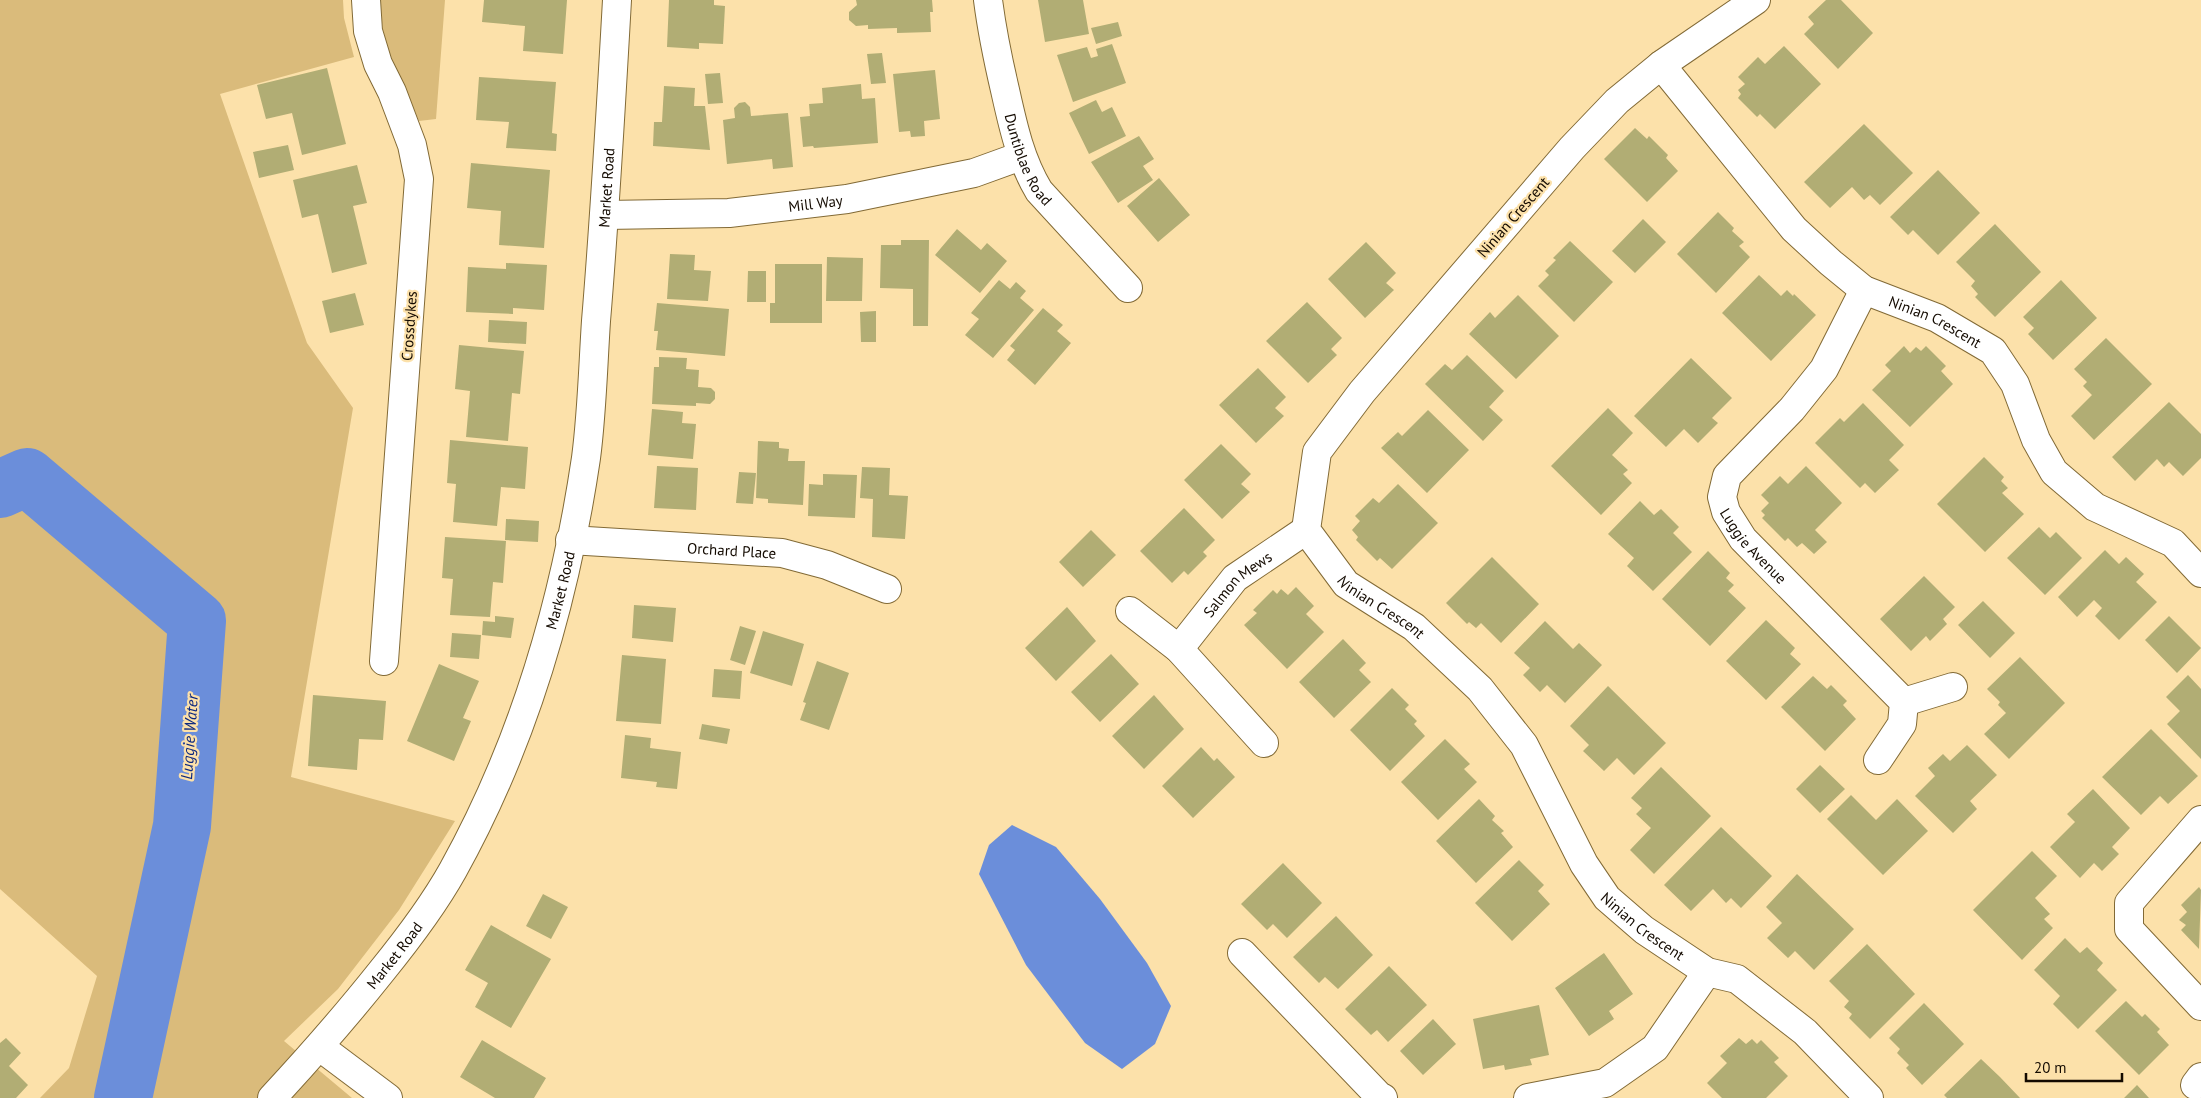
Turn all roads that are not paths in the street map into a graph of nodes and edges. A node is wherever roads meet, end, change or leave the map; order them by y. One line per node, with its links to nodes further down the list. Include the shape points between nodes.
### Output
1 (366, 0): 16 (street, Crossdykes, via 368,31 378,64 412,145 419,179)
2 (617, 0): 7 (street, Market Road)
3 (988, 0): 6 (street, Duntiblae Road, via 992,33)
4 (1756, 0): 5 (street, Ninian Crescent)
5 (1661, 65): 9 (street, Ninian Crescent, via 1794,229); 10 (street, Ninian Crescent, via 1616,101 1572,148 1357,400 1317,452)
6 (1021, 156): 7 (street, Mill Way, via 974,173 847,199 729,213); 8 (street, Duntiblae Road, via 1039,191)
7 (605, 215): 11 (street, Market Road, via 586,456)
8 (1128, 288)
9 (1864, 290): 12 (street, Ninian Crescent, via 1938,318 1993,351 2015,384 2036,440 2054,472 2095,507 2173,543); 18 (street, Luggie Avenue, via 1824,369 1727,476 1722,497 1726,512 1743,539)
10 (1306, 530): 15 (street, Salmon Mews, via 1235,578); 23 (street, Ninian Crescent, via 1346,584 1414,627 1480,689 1524,745 1584,864 1607,898 1644,930)
11 (570, 540): 13 (street, Orchard Place, via 782,553 827,565); 25 (street, Market Road, via 524,716 490,798 452,872 408,939)
12 (2201, 573)
13 (887, 590)
14 (1130, 612): 15 (street)
15 (1180, 649): 19 (street)
16 (384, 661)
17 (1953, 687): 18 (street)
18 (1904, 702): 20 (street, via 1902,724)
19 (1264, 743)
20 (1878, 760)
21 (2201, 820): 24 (street, via 2129,903 2129,929)
22 (1242, 953): 28 (street)
23 (1707, 972): 29 (street, via 1655,1048 1605,1084); 30 (street, Ninian Crescent, via 1745,985 1805,1032)
24 (2201, 1006)
25 (320, 1047): 26 (street, Market Road); 27 (street)
26 (272, 1098)
27 (388, 1098)
28 (1383, 1098)
29 (1528, 1098)
30 (1869, 1098)

